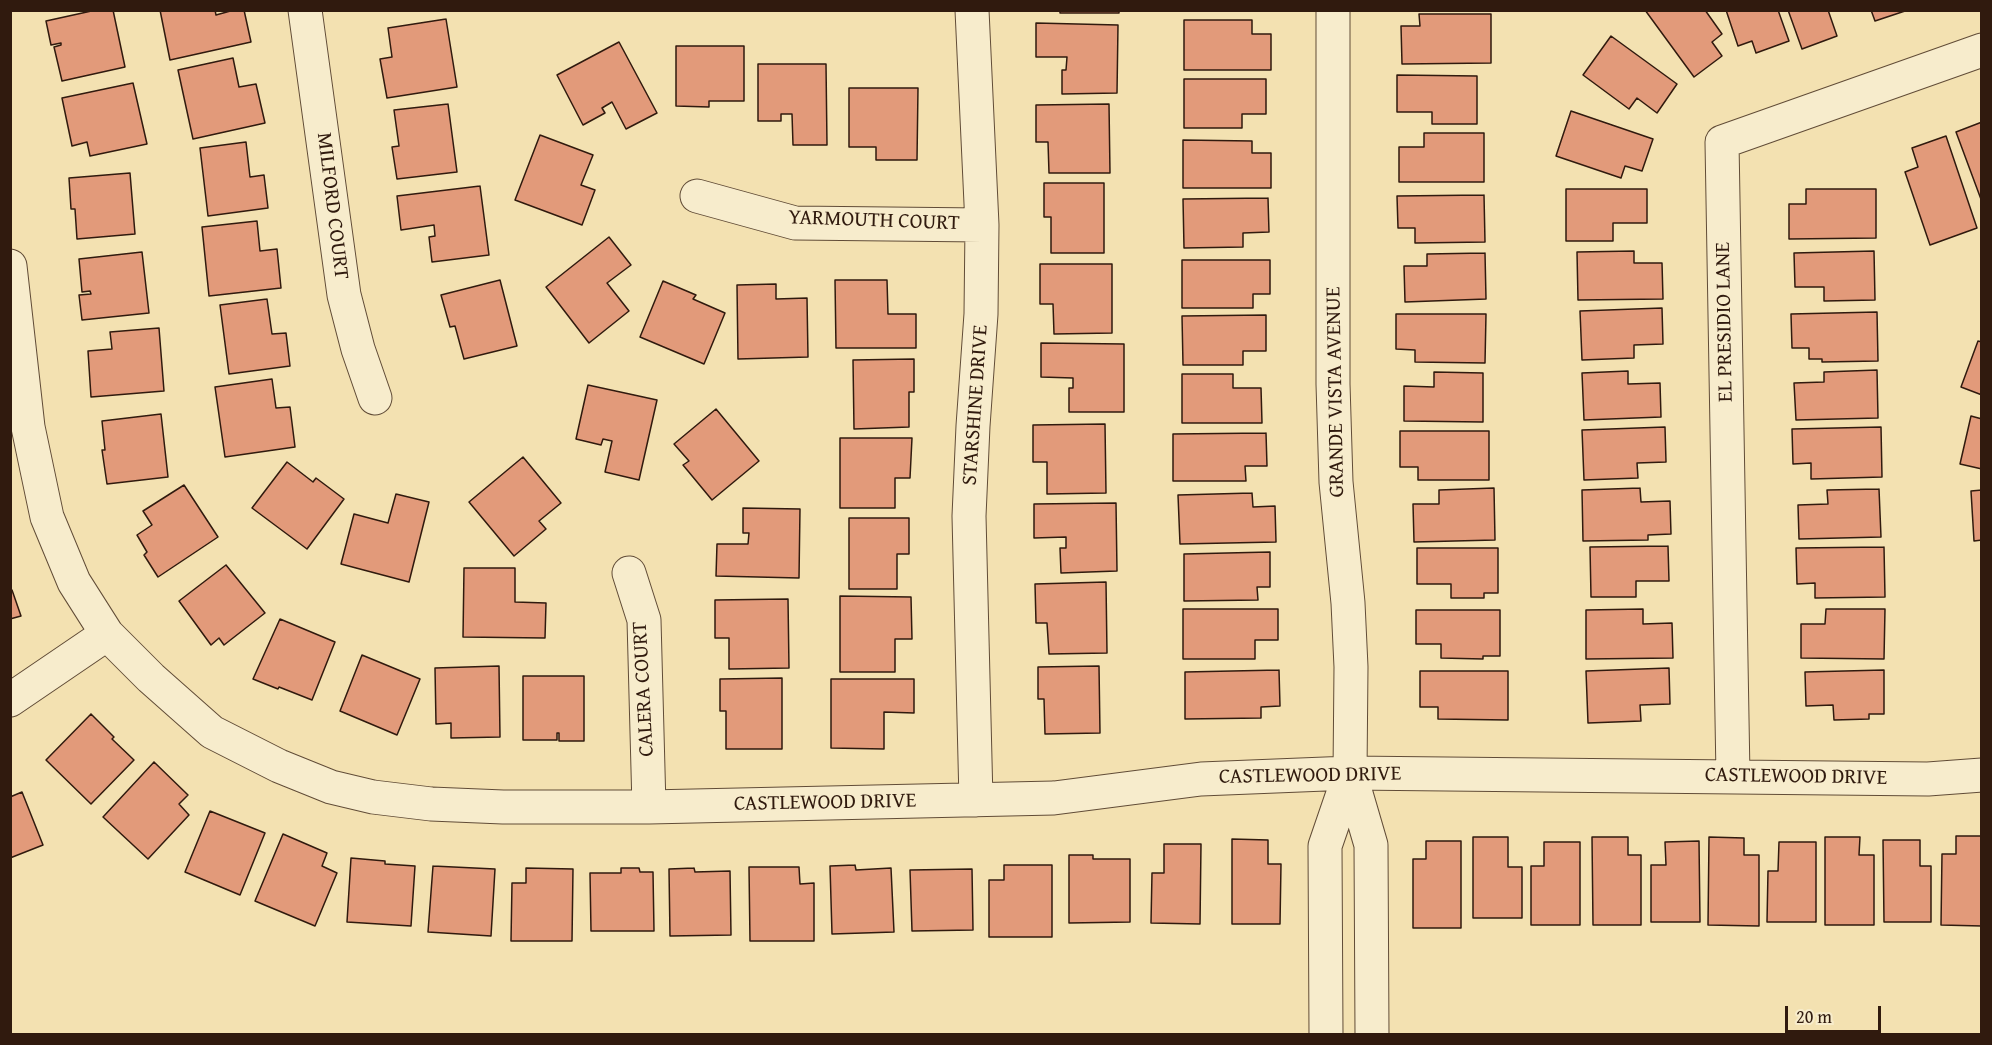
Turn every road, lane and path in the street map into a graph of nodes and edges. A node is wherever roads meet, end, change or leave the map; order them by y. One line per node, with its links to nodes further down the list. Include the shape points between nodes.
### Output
1 (305, 10): 8 (street, MILFORD COURT, via 344,295)
2 (972, 10): 6 (street, STARSHINE DRIVE)
3 (1333, 10): 12 (street, GRANDE VISTA AVENUE, via 1333,384 1336,482 1351,667)
4 (1982, 50): 14 (street, EL PRESIDIO LANE, via 1722,142)
5 (697, 196): 6 (street, YARMOUTH COURT, via 795,223)
6 (982, 225): 15 (street, STARSHINE DRIVE, via 969,516)
7 (10, 266): 10 (street, CASTLEWOOD DRIVE, via 28,427 47,517 74,582)
8 (375, 398)
9 (629, 573): 16 (street, CALERA COURT, via 644,620)
10 (106, 634): 11 (street); 16 (street, CASTLEWOOD DRIVE, via 212,732 331,787 431,804)
11 (10, 700)
12 (1350, 773): 14 (street, CASTLEWOOD DRIVE); 15 (street, CASTLEWOOD DRIVE, via 1201,779 1054,798); 17 (street, GRANDE VISTA AVENUE, via 1325,846); 18 (street, GRANDE VISTA AVENUE, via 1371,845)
13 (1982, 775): 14 (street, CASTLEWOOD DRIVE)
14 (1733, 776)
15 (976, 800): 16 (street, CASTLEWOOD DRIVE)
16 (649, 807)
17 (1326, 1035)
18 (1372, 1035)

